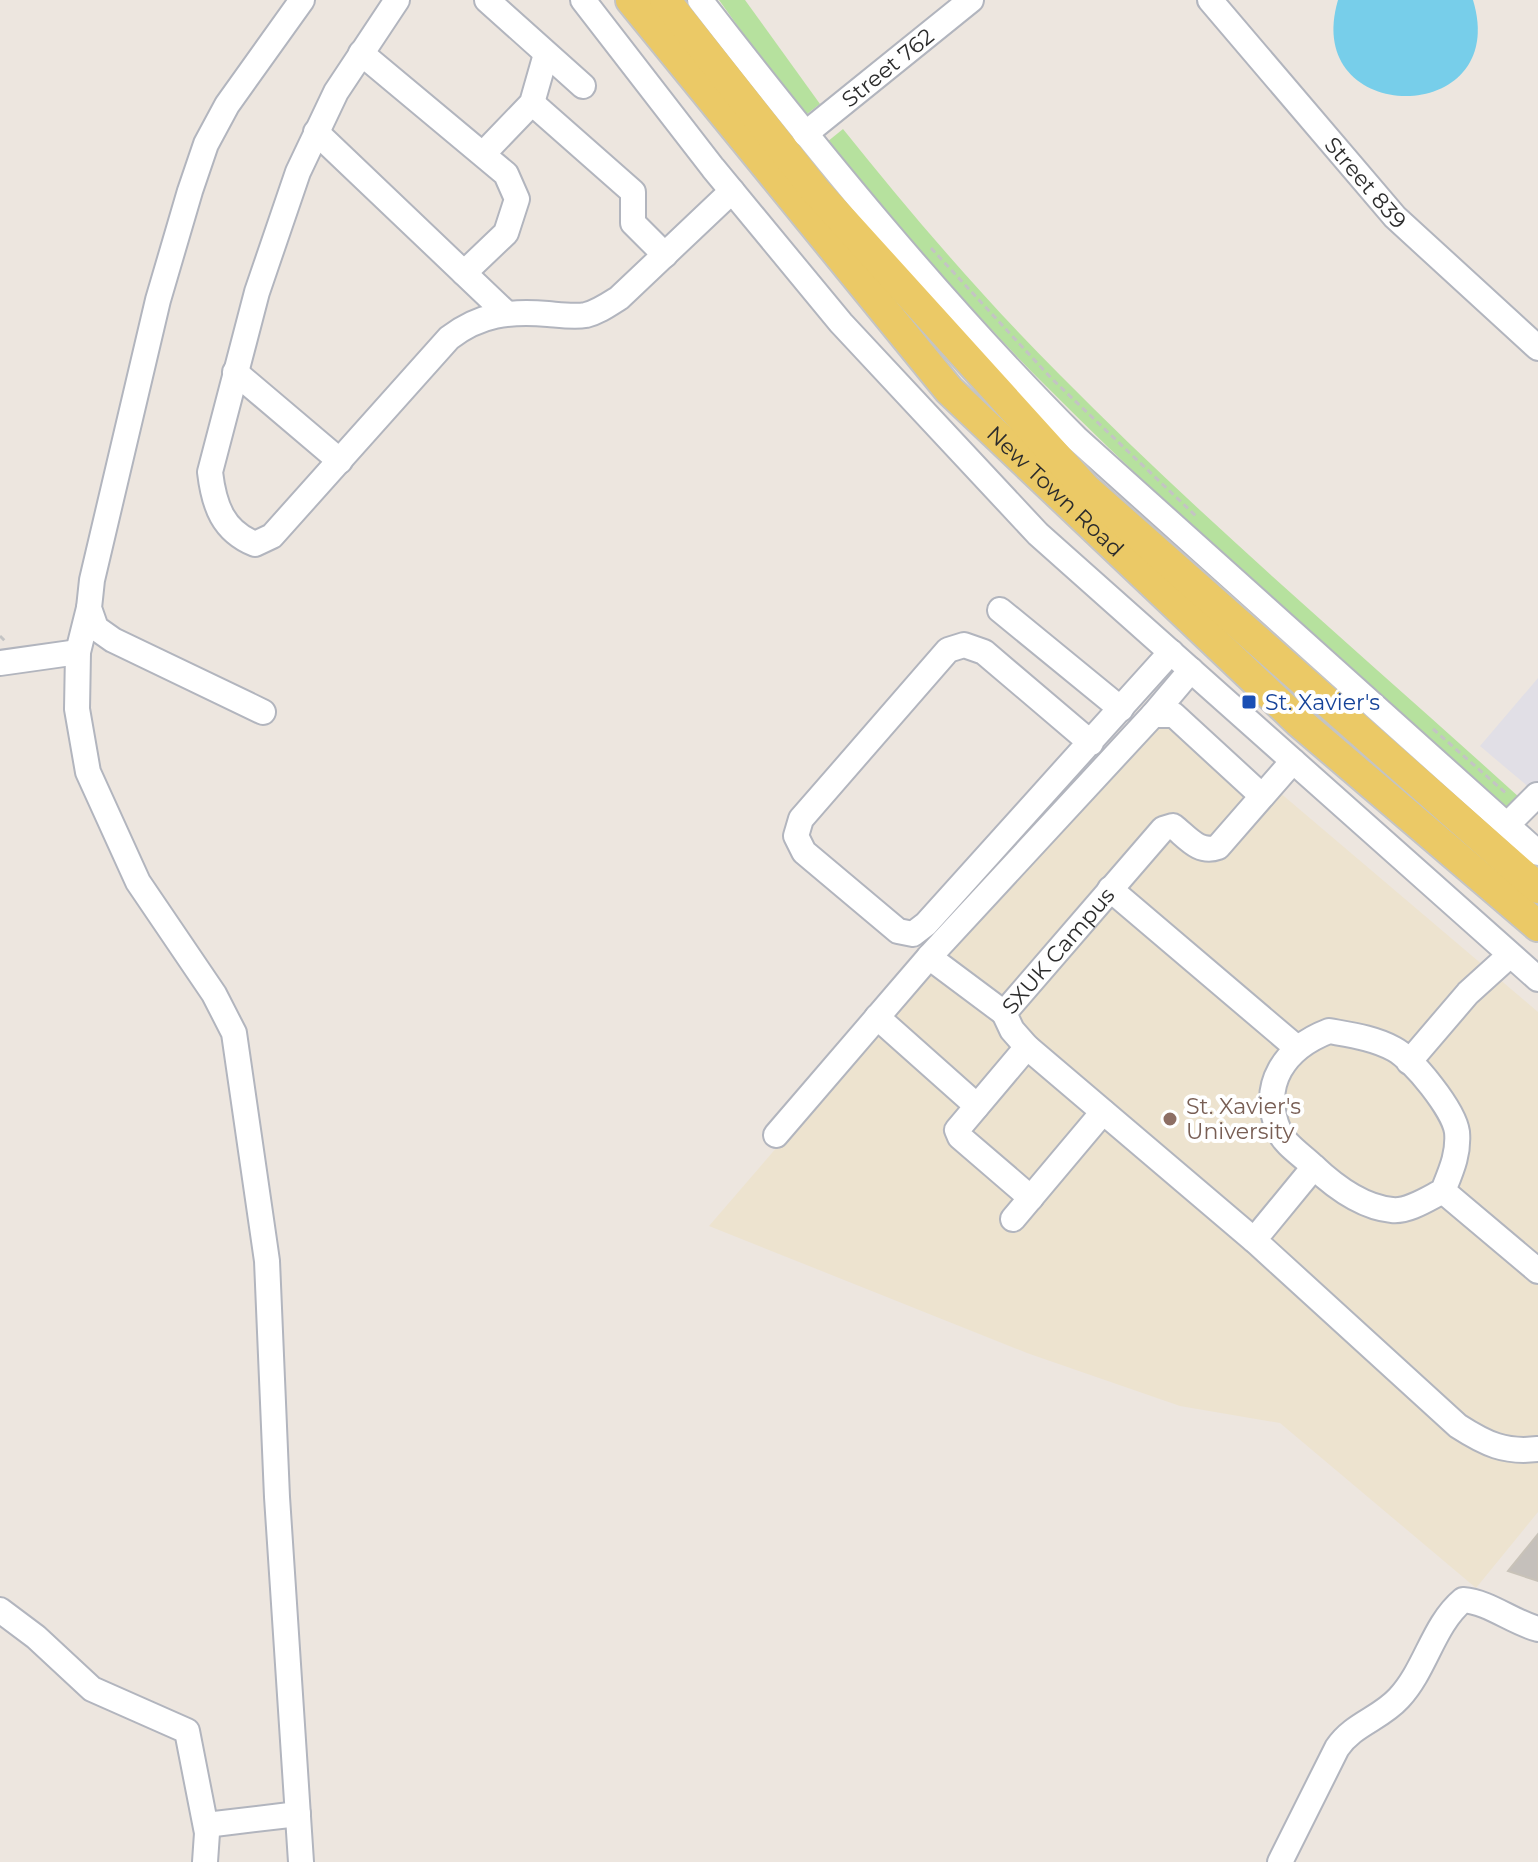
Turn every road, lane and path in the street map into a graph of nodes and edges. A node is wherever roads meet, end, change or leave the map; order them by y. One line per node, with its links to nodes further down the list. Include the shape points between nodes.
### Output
1 (302, 0): 26 (street, via 227,105 206,144 158,300 99,545)
2 (397, 0): 10 (street)
3 (487, 0): 11 (street)
4 (583, 0): 17 (street)
5 (631, 0): 43 (main road, New Town Road, via 949,390 1298,721)
6 (665, 0): 41 (main road, New Town Road, via 816,191 1086,489)
7 (700, 0): 15 (street)
8 (971, 0): 15 (street, Street 762)
9 (1210, 0): 22 (street, Street 839, via 1395,217)
10 (361, 53): 14 (street); 16 (street)
11 (546, 54): 12 (street); 13 (street)
12 (583, 86)
13 (532, 103): 16 (street); 19 (street, via 633,192 633,223)
14 (316, 132): 20 (street); 23 (street, via 262,277)
15 (805, 134): 39 (street, via 1077,439)
16 (483, 154): 20 (street, via 506,174 517,199 506,233)
17 (732, 191): 19 (street); 29 (street, via 935,427 1038,534)
18 (922, 239): 25 (path, via 1051,378)
19 (665, 255): 21 (street, via 600,310 582,316)
20 (464, 273): 21 (street)
21 (506, 313): 24 (street, via 484,316 449,338)
22 (1538, 348)
23 (235, 372): 24 (street); 24 (street, via 210,472 213,498 237,537 255,544 272,536)
24 (340, 461)
25 (1201, 521)
26 (89, 608): 28 (street); 33 (street, via 96,628 113,640)
27 (1000, 610): 32 (street)
28 (78, 652): 30 (street); 64 (street, via 77,709 88,772 138,882 214,994 234,1033 267,1261)
29 (1171, 652): 31 (street); 32 (street)
30 (0, 663)
31 (1191, 670): 34 (street); 37 (street)
32 (1121, 709): 36 (street)
33 (263, 712)
34 (1153, 715): 38 (street, via 1174,715); 45 (street)
35 (1431, 727): 39 (path)
36 (1091, 743): 36 (street, via 913,934 886,921 804,852 796,836 801,819 948,650 964,645 984,652)
37 (1293, 761): 38 (street); 44 (street)
38 (1262, 796): 42 (street, via 1218,847 1208,850 1167,825)
39 (1522, 810): 40 (street)
40 (1538, 853)
41 (1538, 888)
42 (1110, 889): 47 (street, SXUK Campus); 50 (street, SXUK Campus)
43 (1538, 926)
44 (1510, 955): 46 (street); 51 (street, via 1468,993)
45 (929, 957): 47 (street); 48 (street)
46 (1538, 979)
47 (1004, 1013): 49 (street, SXUK Campus)
48 (877, 1017): 52 (street); 54 (street)
49 (1027, 1047): 52 (street); 53 (street, SXUK Campus)
50 (1297, 1048): 51 (street, via 1329,1031 1360,1036 1396,1050); 55 (street, via 1279,1071 1270,1098 1280,1134)
51 (1409, 1062): 56 (street, via 1443,1101 1457,1129 1456,1161)
52 (977, 1106): 57 (street, via 957,1133)
53 (1103, 1112): 57 (street); 59 (street, SXUK Campus)
54 (776, 1135)
55 (1314, 1167): 56 (street, via 1339,1191 1393,1210); 59 (street)
56 (1443, 1191): 60 (street)
57 (1031, 1198): 58 (street)
58 (1013, 1219)
59 (1254, 1240): 61 (street, SXUK Campus, via 1458,1426 1487,1445 1513,1452)
60 (1538, 1271)
61 (1538, 1449)
62 (0, 1610): 65 (street, via 92,1689 187,1731)
63 (1538, 1629): 68 (street, via 1479,1602 1463,1600 1449,1612 1403,1694 1349,1730)
64 (298, 1814): 65 (street); 67 (street)
65 (206, 1825): 66 (street)
66 (205, 1862)
67 (301, 1862)
68 (1280, 1862)

